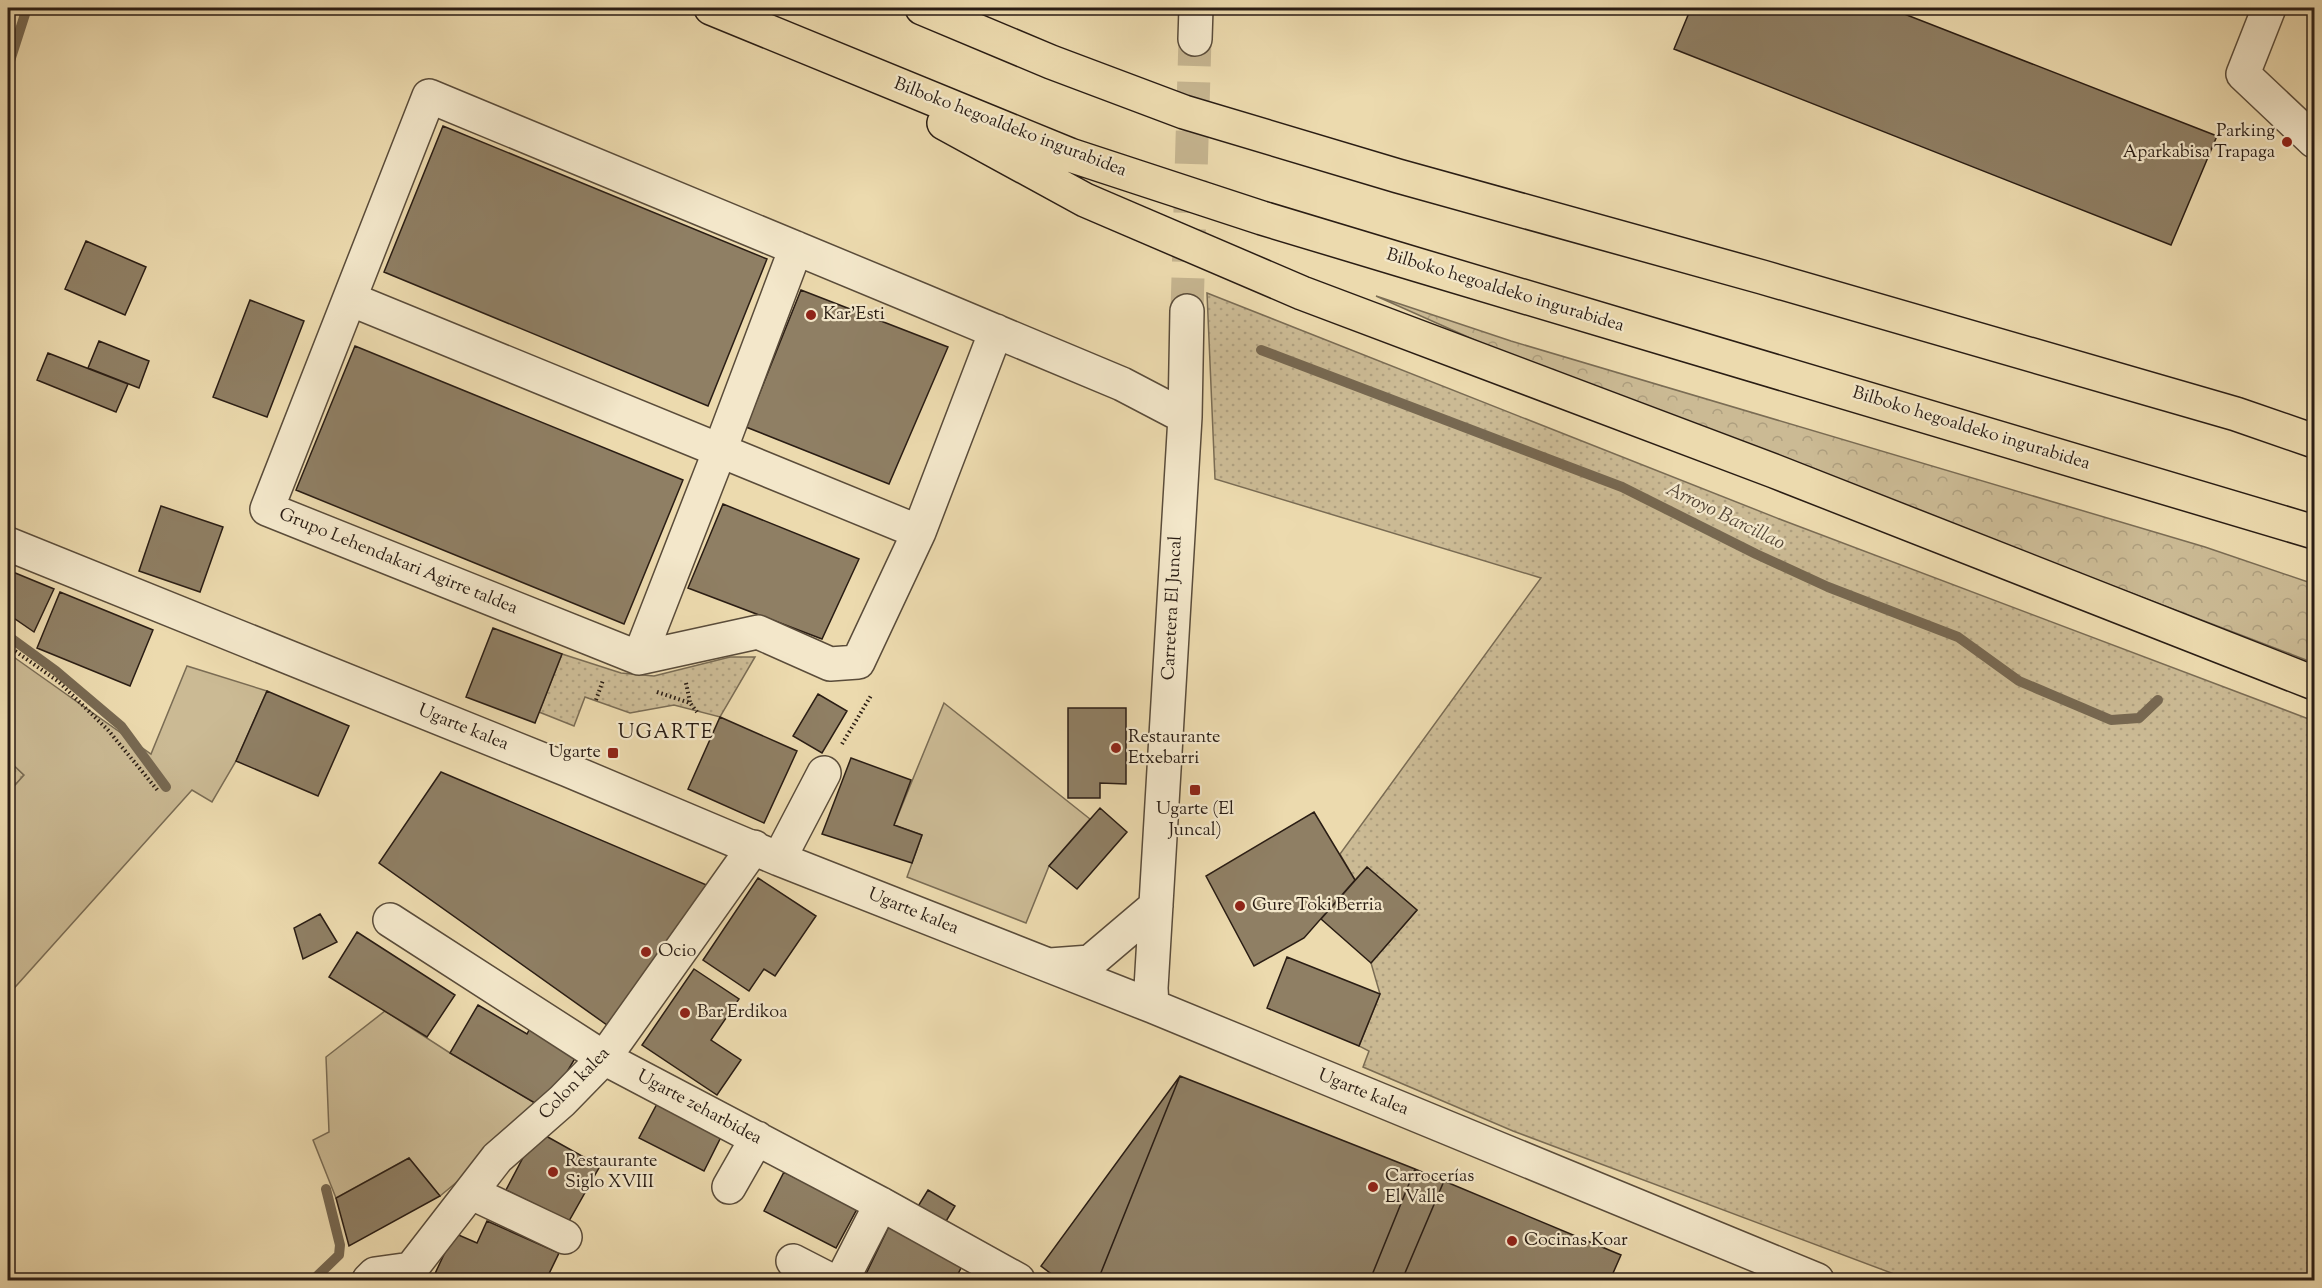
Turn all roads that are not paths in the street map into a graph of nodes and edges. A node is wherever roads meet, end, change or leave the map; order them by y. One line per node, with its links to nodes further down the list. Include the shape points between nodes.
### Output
1 (711, 8): 4 (highway, Bilboko hegoaldeko ingurabidea)
2 (922, 8): 10 (highway, via 1184,112)
3 (2269, 8): 5 (street, via 2243,74)
4 (803, 46): 16 (highway, Bilboko hegoaldeko ingurabidea, via 1070,155 1250,214); 19 (highway, via 1085,200 1302,293 1763,466)
5 (2314, 141)
6 (796, 248): 7 (street, Grupo Lehendakari Agirre taldea, via 429,96); 9 (street, Grupo Lehendakari Agirre taldea); 14 (street)
7 (350, 299): 14 (street); 18 (street, Grupo Lehendakari Agirre taldea, via 267,509)
8 (1187, 311): 11 (street, Carretera El Juncal)
9 (996, 331): 11 (street, Grupo Lehendakari Agirre taldea, via 1122,384); 15 (street)
10 (2236, 414): 12 (highway); 13 (highway)
11 (1185, 417): 22 (street, Carretera El Juncal)
12 (2314, 427)
13 (2314, 441)
14 (720, 450): 15 (street); 18 (street)
15 (919, 532): 18 (street, via 858,662 830,664 758,632)
16 (2314, 532)
17 (8, 544): 21 (street, Ugarte kalea)
18 (639, 658)
19 (2314, 683)
20 (824, 773): 21 (street, Colon kalea)
21 (766, 853): 24 (street, Ugarte kalea); 26 (street, Colon kalea)
22 (1156, 906): 24 (street, via 1090,962); 25 (street, Carretera El Juncal)
23 (390, 920): 26 (street, Ugarte zeharbidea)
24 (1047, 965): 25 (street, Ugarte kalea)
25 (1152, 1006): 38 (street, Ugarte kalea)
26 (604, 1058): 27 (street, Ugarte zeharbidea); 29 (street, Colon kalea, via 497,1158)
27 (757, 1138): 28 (street); 30 (street, Ugarte zeharbidea)
28 (729, 1188)
29 (472, 1193): 31 (street); 33 (street, Colon kalea)
30 (881, 1204): 36 (street); 37 (street, Ugarte zeharbidea)
31 (565, 1237)
32 (793, 1261): 35 (street)
33 (410, 1275): 34 (street, via 375,1274)
34 (369, 1281)
35 (830, 1281)
36 (842, 1281)
37 (1018, 1281)
38 (1817, 1281)

